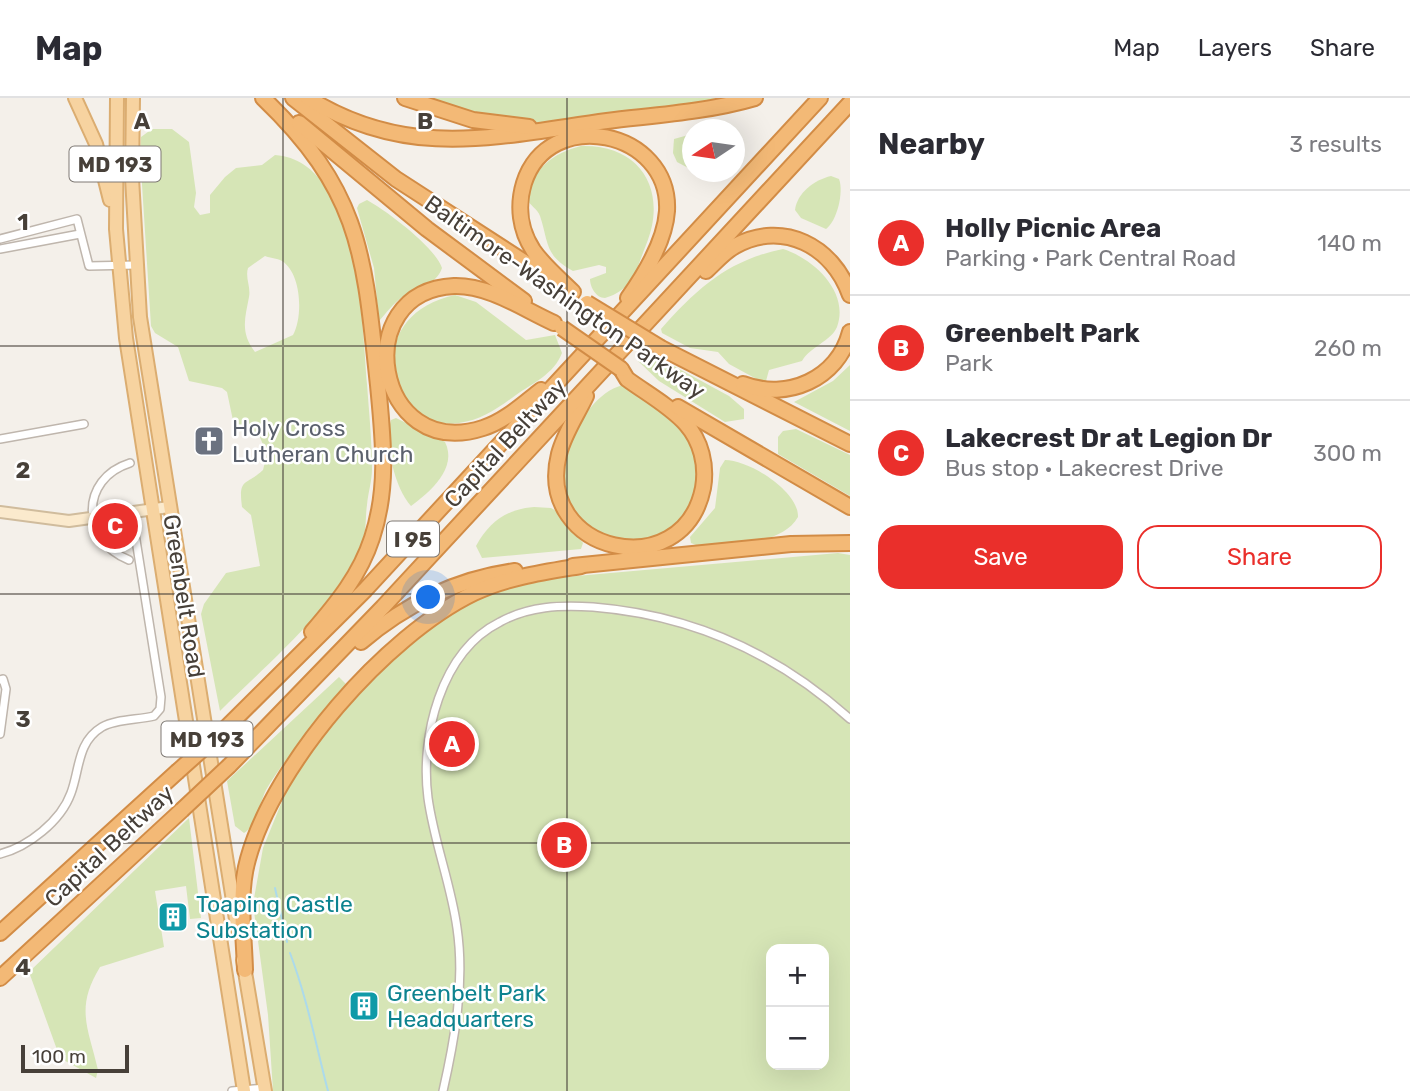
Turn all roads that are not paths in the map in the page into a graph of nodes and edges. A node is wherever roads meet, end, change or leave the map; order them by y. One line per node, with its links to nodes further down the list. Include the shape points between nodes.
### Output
1 (75, 98): 13 (main road, via 96,144)
2 (117, 98): 13 (main road, Greenbelt Road / MD 193)
3 (133, 98): 18 (main road, Greenbelt Road / MD 193)
4 (263, 98): 44 (highway, via 310,147 338,192 355,232 366,271 384,466 378,518 355,577)
5 (272, 98): 22 (highway, Baltimore-Washington Parkway, via 416,221)
6 (293, 98): 19 (highway, Baltimore-Washington Parkway, via 396,179)
7 (308, 98): 12 (highway, via 370,128 414,139 464,141)
8 (405, 98): 12 (highway, via 451,115 496,124)
9 (755, 98): 12 (highway)
10 (820, 98): 24 (highway, Capital Beltway / I 95)
11 (850, 103): 21 (highway, Capital Beltway / I 95)
12 (569, 127)
13 (116, 229): 17 (main road, Greenbelt Road / MD 193)
14 (80, 234): 15 (street, via 76,219); 16 (street); 17 (street, via 89,266)
15 (0, 239)
16 (0, 249)
17 (118, 265): 18 (street); 35 (main road, Greenbelt Road / MD 193)
18 (136, 265): 33 (main road, Greenbelt Road / MD 193)
19 (573, 292): 24 (highway, via 533,249 522,224 521,193 531,169 558,143 580,136 611,136 635,148 653,166 663,186 667,212 662,234 634,289); 27 (highway, Baltimore-Washington Parkway, bridge, via 662,348)
20 (850, 295): 21 (highway, via 840,271 821,251 789,236 769,235 732,248)
21 (652, 318): 28 (highway, Capital Beltway / I 95)
22 (558, 325): 25 (highway, via 478,289 454,286 433,291 407,307 392,329 385,359 390,385 405,410 422,424 464,432 505,418); 26 (highway, Baltimore-Washington Parkway, bridge)
23 (850, 332): 27 (highway, via 830,367 791,389 764,390)
24 (599, 338): 25 (highway, Capital Beltway / I 95)
25 (570, 368): 44 (highway, Capital Beltway / I 95, via 365,590)
26 (621, 369): 28 (highway, via 627,379 685,422 703,460 704,484 696,508 677,531 656,543 632,549 593,539 570,518 558,493 556,468 562,443); 34 (highway, Baltimore-Washington Parkway, via 732,440)
27 (716, 375): 31 (highway, Baltimore-Washington Parkway)
28 (595, 380): 43 (highway, Capital Beltway / I 95)
29 (84, 424): 30 (street)
30 (0, 439)
31 (850, 444)
32 (130, 463): 38 (street, via 111,472 97,488)
33 (169, 507): 35 (street); 51 (main road, Greenbelt Road / MD 193)
34 (850, 507)
35 (152, 511): 37 (street); 54 (main road, Greenbelt Road / MD 193)
36 (0, 512): 38 (street, via 69,521)
37 (132, 515): 38 (street); 47 (street, via 160,709 154,716 111,724 95,733 82,750 72,791 57,815 22,847)
38 (94, 519): 40 (street, via 103,542)
39 (850, 543): 41 (highway, via 791,544)
40 (129, 559)
41 (581, 566): 43 (highway, via 489,575 430,595 378,628); 51 (highway, via 511,579 455,603 395,650 332,714 279,787 254,839 244,881)
42 (0, 680): 46 (street, via 6,689)
43 (309, 685): 52 (highway, Capital Beltway / I 95, bridge, via 229,766)
44 (251, 705): 48 (highway, Capital Beltway / I 95, bridge)
45 (850, 719): 55 (street, via 788,670 735,641 679,621 569,605 522,612 479,636 445,684 427,754 428,797 460,958 457,1019)
46 (0, 734)
47 (0, 854)
48 (32, 902): 49 (highway); 50 (highway, Capital Beltway / I 95)
49 (0, 926)
50 (0, 933)
51 (245, 970): 53 (main road, Greenbelt Road / MD 193)
52 (0, 978)
53 (265, 1089): 54 (street)
54 (240, 1091)
55 (443, 1091)

